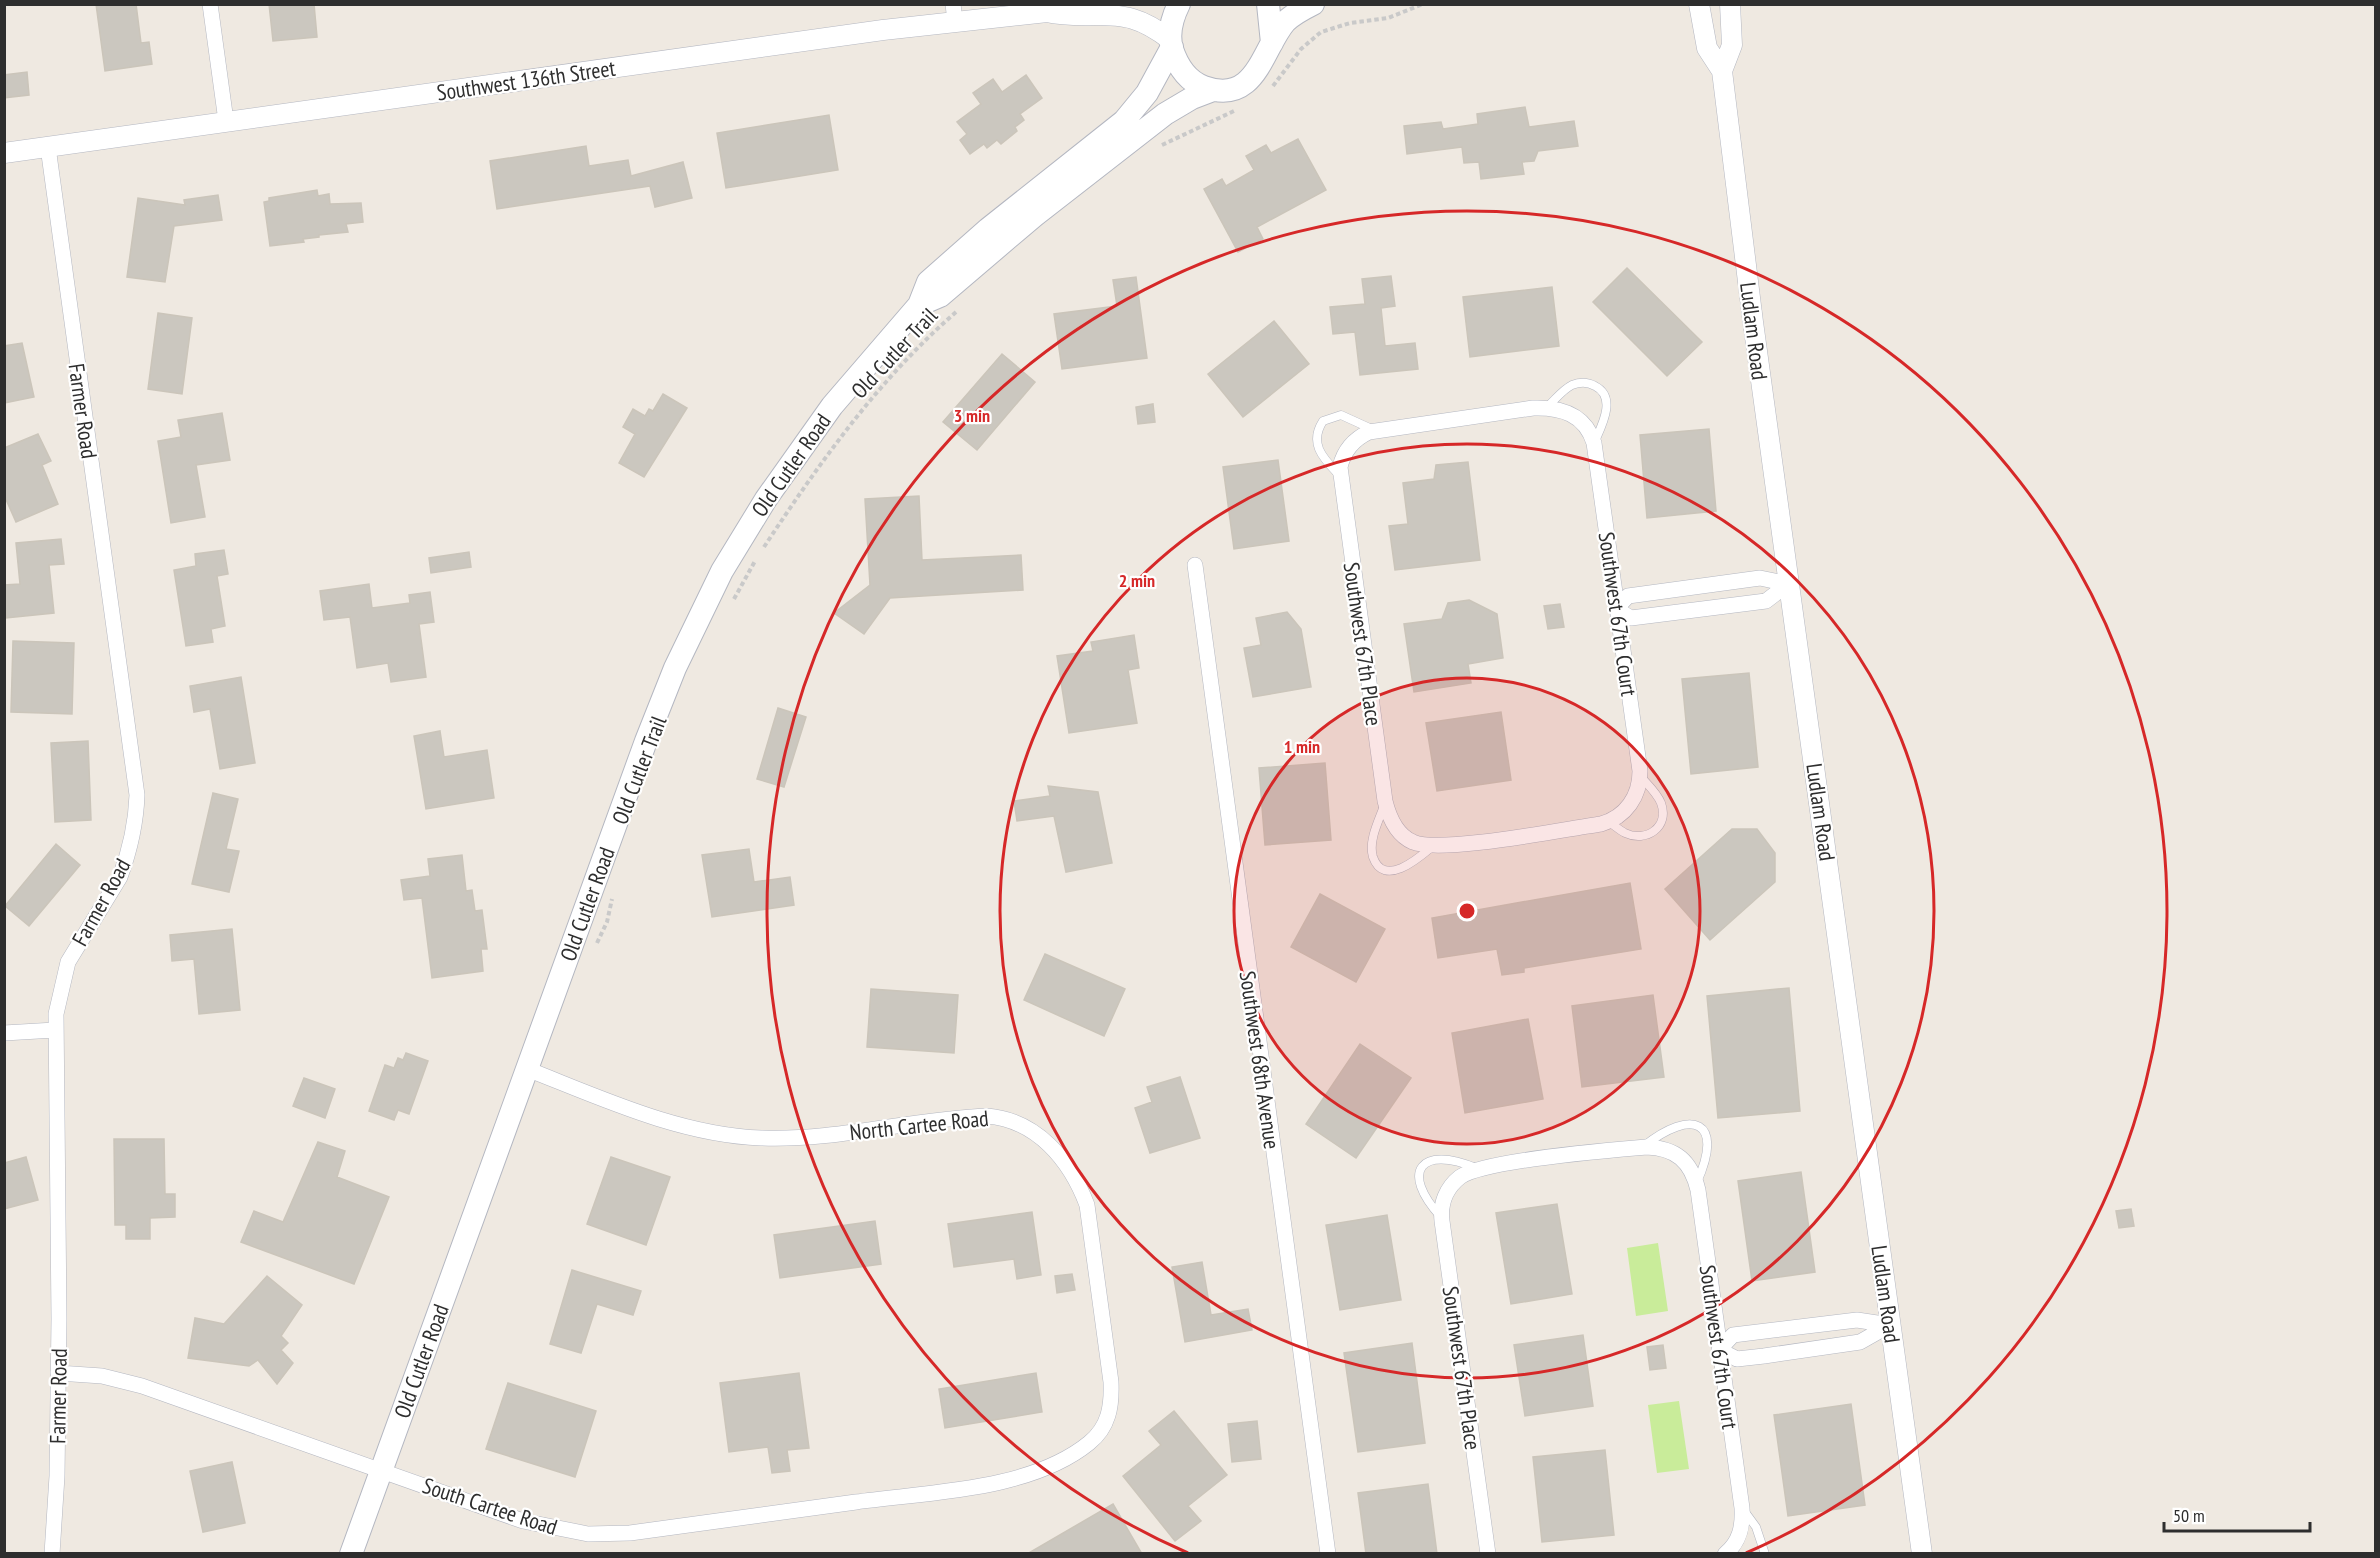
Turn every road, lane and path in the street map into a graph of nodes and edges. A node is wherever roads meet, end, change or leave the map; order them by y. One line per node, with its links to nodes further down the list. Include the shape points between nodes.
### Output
1 (210, 4): 17 (street)
2 (1068, 4): 9 (street, Southwest 136th Street)
3 (1179, 4): 12 (main road, via 1172,23)
4 (1268, 4): 11 (main road)
5 (1313, 4): 11 (main road, via 1289,19)
6 (1423, 4): 15 (path, via 1388,18 1321,32)
7 (1699, 4): 13 (street, Ludlam Road, via 1707,48)
8 (1730, 4): 13 (street, Ludlam Road, via 1732,45)
9 (1047, 12): 10 (street, Southwest 136th Street); 12 (street, Southwest 136th Street, via 1069,17 1134,19 1150,25)
10 (954, 13): 17 (street, Southwest 136th Street)
11 (1272, 43): 14 (main road, via 1253,77 1240,85)
12 (1171, 44): 14 (main road, via 1178,64 1190,80); 21 (main road, via 1147,93 1124,121 928,282)
13 (1722, 70): 28 (street, Ludlam Road)
14 (1213, 90): 21 (main road, via 1165,114 1034,216 940,296)
15 (1267, 92)
16 (1237, 109): 19 (path)
17 (226, 121): 18 (street, Southwest 136th Street)
18 (48, 147): 20 (street, Southwest 136th Street); 37 (street, Farmer Road, via 137,795 135,825 125,865 68,962 58,995)
19 (1155, 150)
20 (4, 153)
21 (919, 305): 39 (main road, Old Cutler Road, via 855,376 807,439 722,571 660,705)
22 (961, 308): 29 (path, Old Cutler Trail, via 921,345 853,420 759,554)
23 (1547, 408): 24 (street); 25 (street, Southwest 67th Court, via 1563,410 1581,419); 25 (lane, via 1573,385 1598,387 1607,404)
24 (1375, 431): 26 (street, Southwest 67th Place, via 1360,436 1348,448); 26 (lane, via 1341,415 1323,421 1316,435 1317,448)
25 (1594, 443): 30 (street, Southwest 67th Court)
26 (1339, 475): 32 (street, Southwest 67th Place)
27 (1195, 566): 54 (street, Southwest 68th Avenue)
28 (1788, 584): 30 (street, via 1760,578 1628,596); 30 (street, via 1766,601 1631,618); 44 (street, Ludlam Road)
29 (732, 603)
30 (1616, 609): 31 (street, Southwest 67th Court)
31 (1640, 776): 33 (street, Southwest 67th Court, via 1638,789 1626,810); 33 (lane, via 1661,802 1660,826 1638,836 1626,834)
32 (1385, 801): 34 (street, Southwest 67th Place, via 1392,823 1404,837); 34 (lane, via 1373,850 1379,866 1404,869)
33 (1609, 822): 34 (street)
34 (1433, 846)
35 (614, 891): 36 (path, via 607,922)
36 (591, 952)
37 (55, 1030): 38 (street); 46 (street, Farmer Road)
38 (4, 1033)
39 (526, 1069): 47 (street, North Cartee Road, via 660,1118 729,1135 826,1135 987,1116 1003,1117 1035,1133 1059,1154 1087,1205 1111,1382 1108,1419 1089,1443); 48 (main road, Old Cutler Road)
40 (1644, 1147): 41 (street); 42 (street, Southwest 67th Court, via 1679,1154 1692,1170); 42 (lane, via 1674,1126 1699,1126 1706,1135 1708,1151)
41 (1478, 1169): 43 (street, Southwest 67th Place, via 1452,1185 1442,1202); 43 (lane, via 1458,1160 1440,1158 1421,1168 1420,1187)
42 (1696, 1183): 45 (street, Southwest 67th Court)
43 (1441, 1217): 51 (street, Southwest 67th Place)
44 (1890, 1325): 45 (street, via 1860,1342 1786,1353 1737,1359); 45 (street, via 1857,1320 1733,1335); 56 (street, Ludlam Road)
45 (1719, 1350): 49 (street, Southwest 67th Court)
46 (58, 1373): 48 (street, South Cartee Road, via 102,1376 142,1386); 52 (street, Farmer Road)
47 (1073, 1453): 48 (street, South Cartee Road, via 1031,1473 994,1483 608,1535 568,1532 523,1521)
48 (382, 1469): 53 (main road, Old Cutler Road)
49 (1742, 1508): 50 (street, Southwest 67th Court, via 1741,1531); 55 (lane, via 1756,1527)
50 (1730, 1549)
51 (1486, 1551)
52 (52, 1554)
53 (351, 1554)
54 (1328, 1554)
55 (1765, 1554)
56 (1922, 1554)

